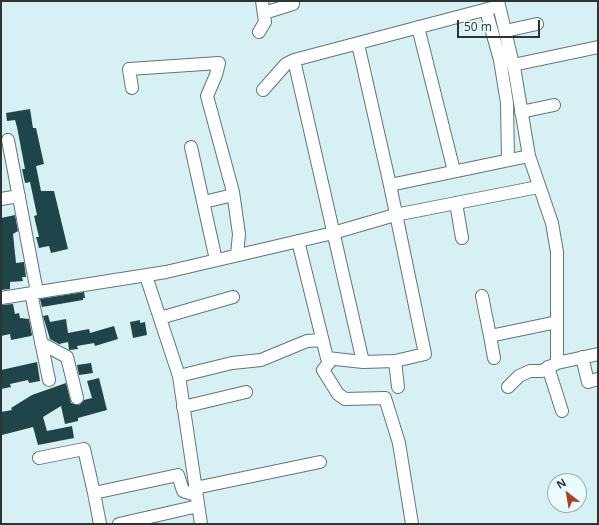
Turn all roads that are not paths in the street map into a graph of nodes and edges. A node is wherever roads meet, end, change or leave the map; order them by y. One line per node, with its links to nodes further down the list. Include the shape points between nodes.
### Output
1 (293, 4): 3 (street)
2 (499, 4): 4 (street); 7 (street)
3 (263, 7): 8 (street, via 265,22)
4 (486, 10): 6 (street); 20 (street, via 500,60 507,103)
5 (537, 24): 7 (street)
6 (418, 28): 9 (street); 21 (street)
7 (505, 31): 12 (street)
8 (259, 32)
9 (358, 44): 11 (street); 22 (street)
10 (598, 47): 12 (street)
11 (294, 60): 14 (street, via 286,64); 30 (street)
12 (513, 65): 16 (street)
13 (132, 88): 24 (street, via 129,69 219,63 207,96)
14 (263, 90)
15 (554, 105): 16 (street)
16 (521, 112): 19 (street)
17 (8, 140): 25 (street)
18 (191, 147): 27 (street)
19 (529, 156): 20 (street); 23 (street)
20 (508, 160): 21 (street)
21 (454, 171): 22 (street)
22 (390, 185): 29 (street)
23 (538, 187): 28 (street); 41 (street, via 552,223 557,252)
24 (233, 195): 27 (street); 33 (street, via 239,234)
25 (19, 196): 26 (street); 36 (street)
26 (1, 199)
27 (204, 202): 34 (street)
28 (456, 203): 29 (street); 31 (street)
29 (395, 215): 30 (street); 49 (street, via 425,354)
30 (333, 233): 32 (street); 50 (street)
31 (462, 238)
32 (298, 241): 33 (street); 43 (street)
33 (238, 255): 34 (street)
34 (216, 260): 35 (street)
35 (146, 276): 36 (street); 40 (street)
36 (34, 293): 39 (street); 44 (street)
37 (482, 296): 42 (street)
38 (234, 297): 40 (street)
39 (1, 298)
40 (160, 318): 52 (street)
41 (557, 322): 42 (street); 51 (street)
42 (490, 336): 47 (street)
43 (322, 340): 48 (street, via 327,358); 52 (street, via 307,341 261,360 232,363)
44 (41, 343): 54 (street); 58 (street, via 67,357)
45 (598, 354): 46 (street)
46 (582, 357): 51 (street); 53 (street, via 588,382)
47 (494, 358)
48 (332, 359): 50 (street); 68 (street, via 323,370 338,394 345,399 385,398 398,443)
49 (395, 361): 50 (street); 55 (street)
50 (363, 362)
51 (552, 365): 56 (street, via 542,371 530,371 519,376); 60 (street)
52 (179, 376): 59 (street)
53 (598, 379)
54 (49, 380)
55 (398, 387)
56 (508, 387)
57 (246, 392): 59 (street)
58 (77, 398)
59 (183, 407): 64 (street)
60 (562, 411)
61 (39, 458): 63 (street, via 84,449)
62 (320, 462): 64 (street)
63 (94, 493): 64 (street, via 178,474 182,491); 65 (street)
64 (197, 496): 66 (street); 67 (street)
65 (100, 524)
66 (119, 524)
67 (201, 524)
68 (412, 524)

